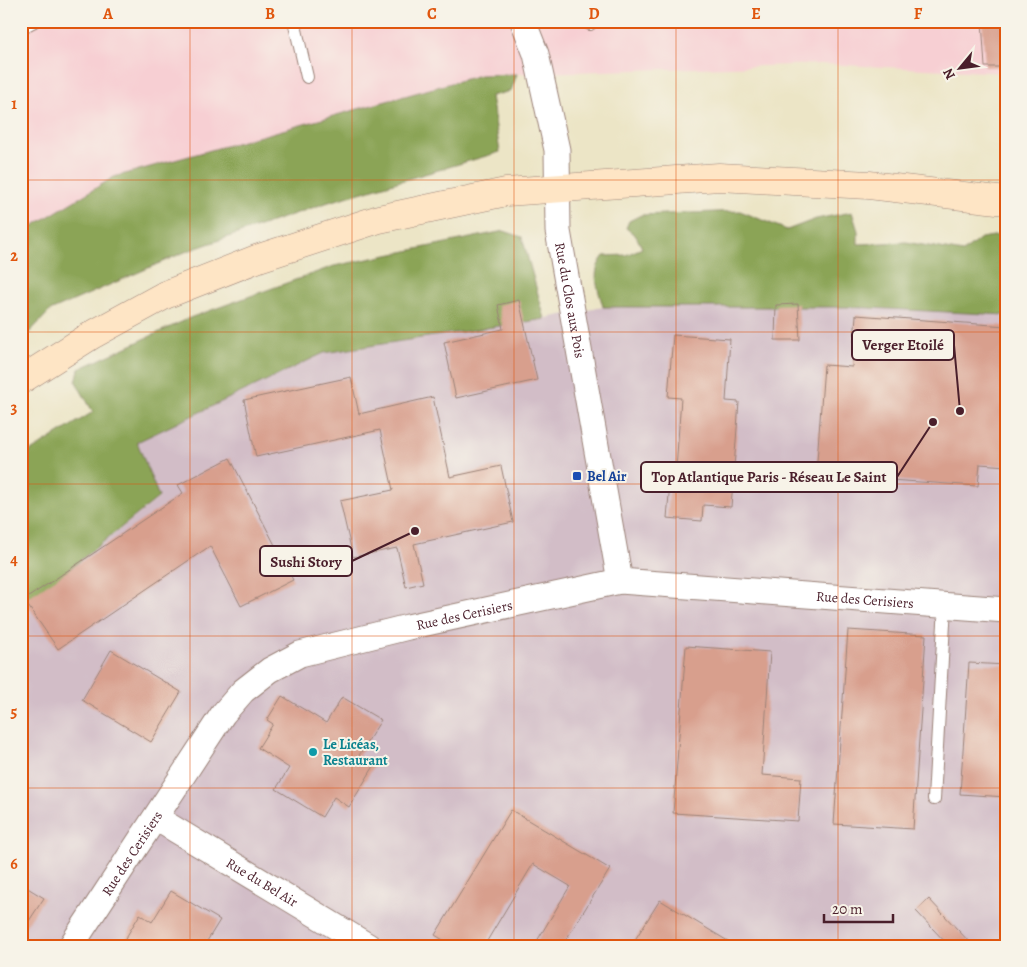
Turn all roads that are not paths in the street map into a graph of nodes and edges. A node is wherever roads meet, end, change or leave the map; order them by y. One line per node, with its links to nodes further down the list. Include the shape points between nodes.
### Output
1 (34, 21): 4 (lane)
2 (294, 21): 5 (lane)
3 (524, 21): 6 (street, Rue du Clos aux Pois, via 536,54 557,150)
4 (21, 28)
5 (307, 77)
6 (558, 187): 7 (main road, via 719,177 869,185); 8 (main road, via 506,192 379,220 259,258 165,295 92,335); 9 (street, Rue du Clos aux Pois, via 558,231)
7 (1006, 200)
8 (21, 380)
9 (620, 581): 10 (street, Rue des Cerisiers); 13 (street, Rue des Cerisiers, via 300,654 270,670 243,691 223,714)
10 (944, 606): 11 (street, Rue des Cerisiers); 12 (lane)
11 (1006, 610)
12 (934, 799)
13 (156, 818): 14 (street, Rue des Cerisiers); 15 (street, Rue du Bel Air)
14 (71, 946)
15 (368, 946)

